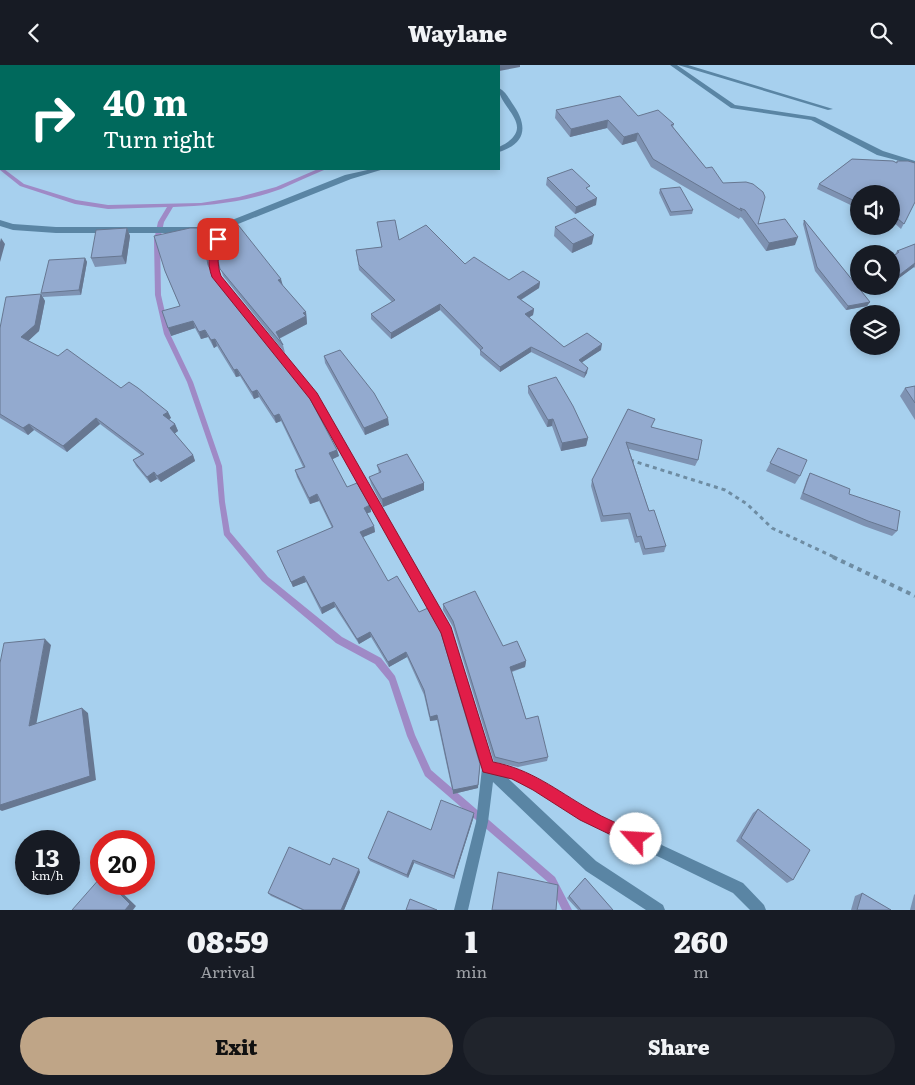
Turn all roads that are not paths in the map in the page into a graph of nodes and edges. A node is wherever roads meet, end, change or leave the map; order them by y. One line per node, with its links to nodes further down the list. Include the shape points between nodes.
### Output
1 (673, 65): 6 (street, via 733,107 813,118 880,153)
2 (681, 65): 4 (street)
3 (500, 91): 5 (street, via 516,110 520,121 515,141)
4 (830, 109)
5 (500, 149)
6 (915, 163)
7 (376, 170): 9 (street, via 348,177 235,222)
8 (0, 223): 9 (street, via 56,230)
9 (226, 230): 10 (street, via 214,251 212,265 217,277 313,396 447,631)
10 (488, 767): 11 (street, via 484,813); 12 (street, via 591,867); 13 (street, via 513,773 538,785 585,815 738,889)
11 (461, 910)
12 (658, 910)
13 (759, 910)

